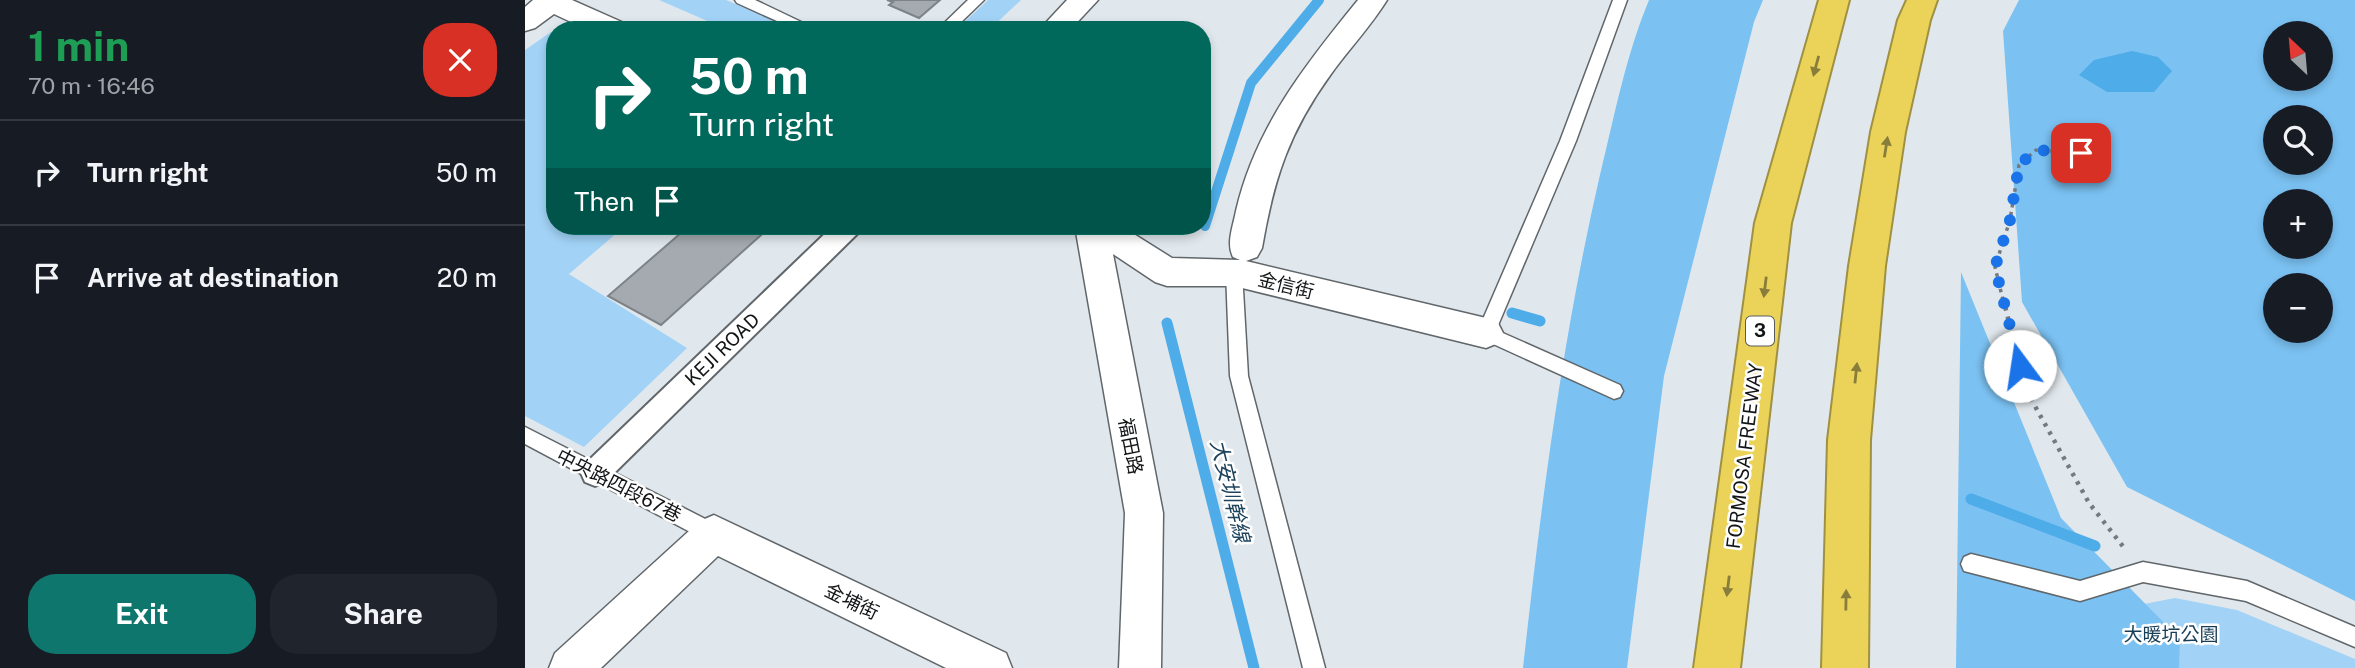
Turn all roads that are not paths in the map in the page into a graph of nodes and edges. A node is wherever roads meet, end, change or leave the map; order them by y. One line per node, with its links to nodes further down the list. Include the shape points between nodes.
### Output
1 (742, 0): 11 (lane)
2 (977, 0): 12 (lane)
3 (1084, 0): 13 (street)
4 (1373, 0): 17 (street, 金信街, via 1306,86 1274,141)
5 (1620, 0): 18 (lane, via 1568,141)
6 (1834, 0): 29 (highway, FORMOSA FREEWAY / 3, one-way to 29, via 1773,223)
7 (1922, 0): 30 (highway, one-way to 7, via 1849,440 1867,267 1888,132)
8 (552, 1): 9 (street); 10 (street)
9 (525, 21)
10 (595, 21)
11 (790, 21)
12 (954, 21)
13 (1062, 21)
14 (840, 235): 21 (street, KEJI ROAD)
15 (1095, 235): 27 (street, 福田路, via 1144,513)
16 (1107, 235): 17 (street, 金信街, via 1167,272)
17 (1240, 260): 18 (street, 金信街); 28 (lane, via 1239,376)
18 (1486, 333): 19 (lane)
19 (1614, 391)
20 (525, 435): 21 (lane, 中央路四段67巷)
21 (595, 473): 22 (lane, 中央路四段67巷)
22 (714, 534): 25 (street); 26 (street, 金埔街)
23 (1971, 564): 24 (lane, via 2080,591 2143,572 2248,591)
24 (2355, 638)
25 (570, 668)
26 (991, 668)
27 (1140, 668)
28 (1314, 668)
29 (1717, 668)
30 (1845, 668)

